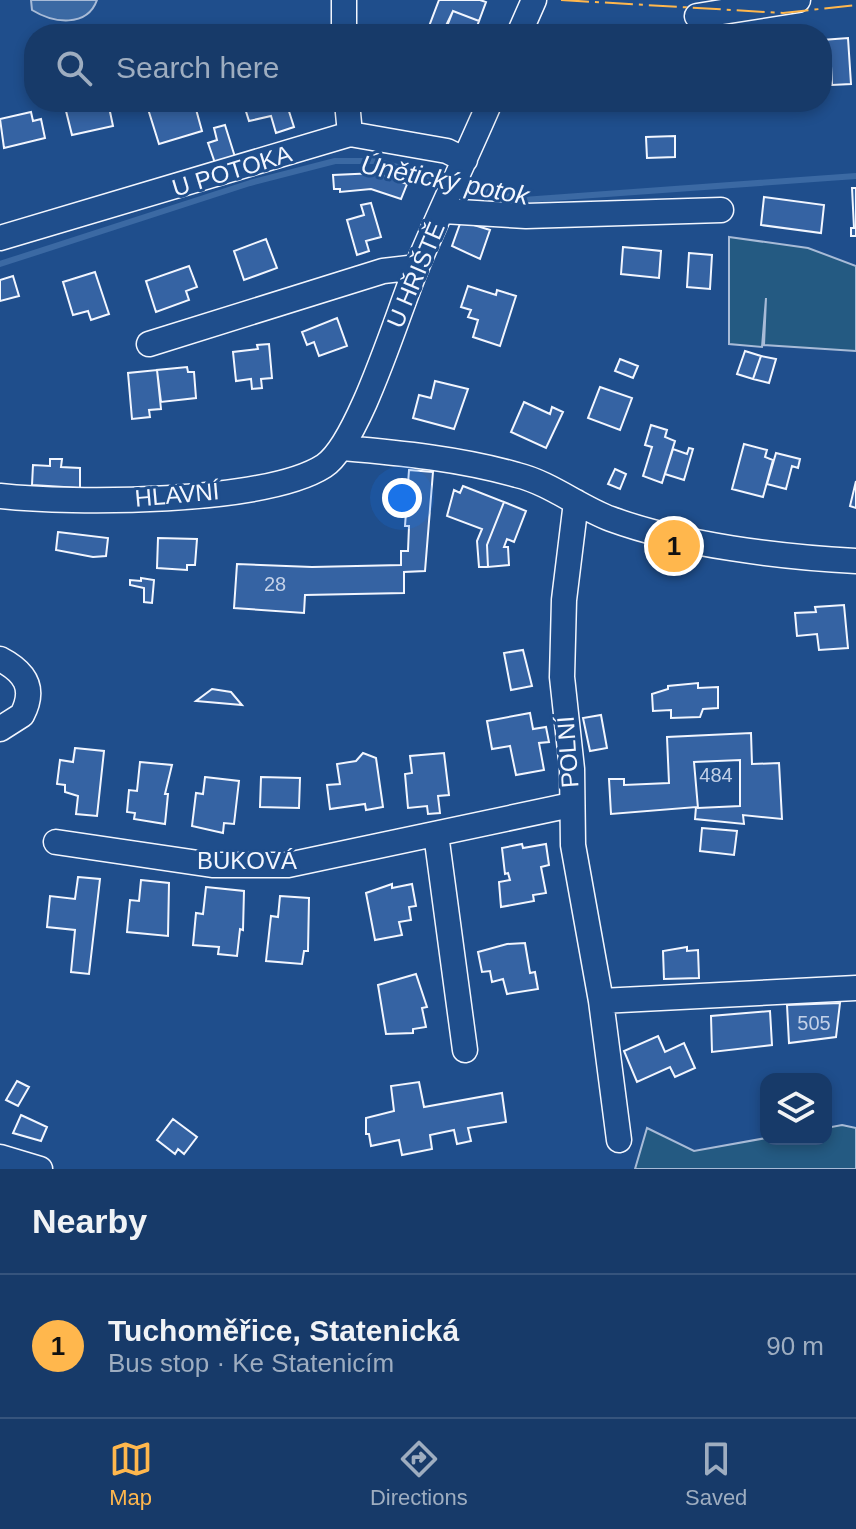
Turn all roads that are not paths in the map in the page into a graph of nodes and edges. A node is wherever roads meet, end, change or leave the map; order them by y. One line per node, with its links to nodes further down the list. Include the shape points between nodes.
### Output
1 (344, 0): 5 (street)
2 (534, 0): 6 (street)
3 (798, 0): 4 (street)
4 (697, 16)
5 (344, 24)
6 (523, 24)
7 (348, 112): 9 (street)
8 (486, 112): 10 (street, U HŘIŠTĚ)
9 (350, 134): 10 (street, U POTOKA, via 447,151); 13 (street, U POTOKA)
10 (463, 165): 11 (street, U HŘIŠTĚ)
11 (447, 203): 12 (street, via 526,216); 14 (street, U HŘIŠTĚ)
12 (721, 210)
13 (0, 238)
14 (417, 267): 15 (street, via 383,271); 16 (street, U HŘIŠTĚ)
15 (149, 344)
16 (343, 448): 17 (street, HLAVNÍ, via 325,465 301,475 206,493 52,501); 18 (street, via 521,475)
17 (0, 496)
18 (576, 502): 19 (street, via 641,528 801,558); 22 (street, POLNÍ, via 564,600 562,677)
19 (856, 561)
20 (0, 659): 21 (street, via 22,673 28,688 22,715)
21 (0, 729)
22 (571, 805): 23 (street, BUKOVÁ); 26 (street, POLNÍ, via 573,845)
23 (436, 834): 24 (street, BUKOVÁ, via 288,865 212,865); 27 (street)
24 (56, 842)
25 (856, 988): 26 (street)
26 (601, 1001): 28 (street, POLNÍ)
27 (465, 1050)
28 (619, 1140)
29 (0, 1157): 30 (street)
30 (40, 1169)

